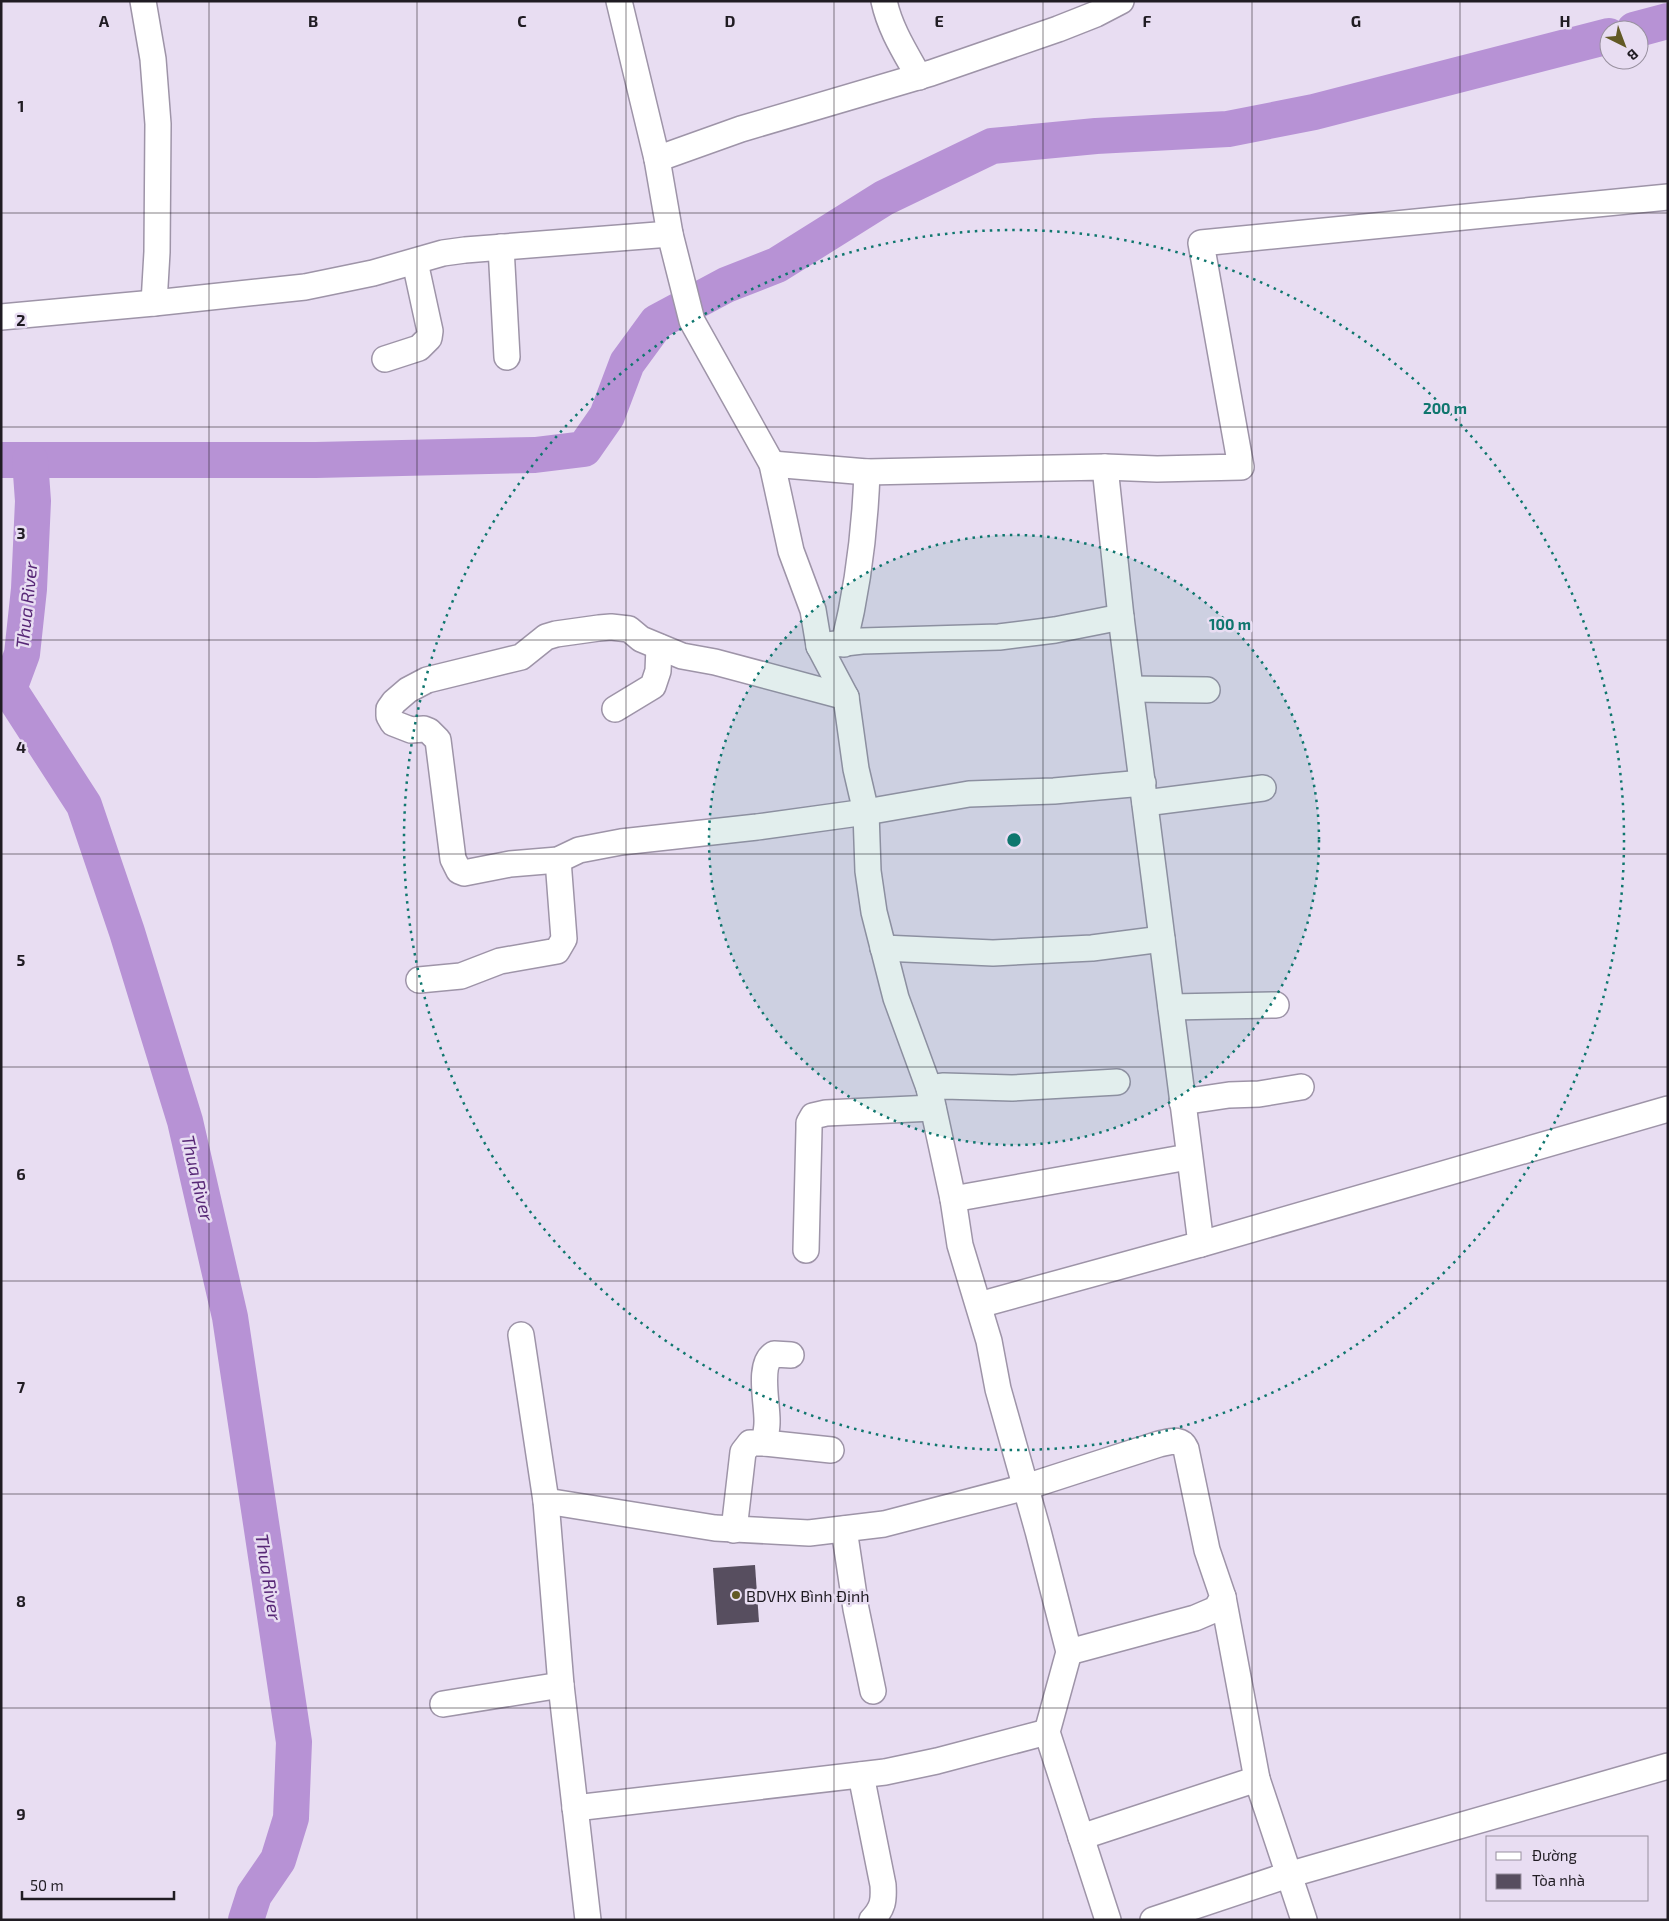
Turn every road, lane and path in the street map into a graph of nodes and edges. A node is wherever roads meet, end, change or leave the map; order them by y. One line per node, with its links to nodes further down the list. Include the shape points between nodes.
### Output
1 (143, 1): 11 (street, via 153,59 158,124)
2 (619, 1): 6 (street)
3 (884, 1): 5 (street, via 896,37)
4 (1121, 1): 5 (street, via 1066,26)
5 (919, 77): 6 (street, via 741,128)
6 (657, 159): 8 (street)
7 (1668, 197): 16 (street, via 1201,243 1241,467)
8 (670, 234): 9 (street); 15 (street, via 692,321)
9 (501, 247): 10 (street, via 465,250); 13 (street)
10 (414, 262): 11 (street, via 305,287); 14 (street, via 430,330 429,338 419,348)
11 (154, 304): 12 (street)
12 (1, 317)
13 (507, 357)
14 (385, 359)
15 (772, 464): 17 (street); 20 (street, via 791,551 813,610)
16 (1105, 467): 17 (street); 18 (street)
17 (867, 472): 19 (street, via 857,590)
18 (1121, 617): 19 (street, via 1007,636); 22 (street)
19 (844, 644): 20 (street)
20 (820, 646): 24 (street)
21 (659, 648): 24 (street); 25 (street, via 658,671 653,686); 29 (street, via 622,628 556,634 521,657 420,683 401,695 389,709 393,723 411,730 424,729 438,740 453,859 459,871 464,873)
22 (1131, 689): 23 (street); 27 (street)
23 (1207, 690)
24 (846, 697): 28 (street)
25 (615, 709)
26 (1263, 788): 27 (street)
27 (1144, 793): 28 (street, via 1054,791 969,794); 30 (street)
28 (866, 812): 29 (street, via 621,842 579,850); 31 (street, via 871,896)
29 (558, 860): 32 (street, via 564,939 557,950 500,962 461,976)
30 (1162, 939): 31 (street, via 1092,948 993,953); 34 (street)
31 (884, 948): 37 (street, via 896,998)
32 (419, 980)
33 (1276, 1005): 34 (street)
34 (1171, 1007): 38 (street)
35 (1117, 1082): 37 (street, via 1012,1088 944,1086)
36 (1301, 1088): 38 (street)
37 (931, 1098): 41 (street); 43 (street, via 813,1116 809,1123)
38 (1182, 1102): 40 (street)
39 (1668, 1109): 42 (street)
40 (1188, 1157): 41 (street); 42 (street)
41 (953, 1199): 44 (street, via 960,1245)
42 (1201, 1244): 44 (street)
43 (806, 1250)
44 (979, 1305): 49 (street, via 998,1389)
45 (521, 1334): 50 (street)
46 (791, 1355): 47 (street, via 774,1354 767,1359 764,1370)
47 (765, 1443): 48 (street); 52 (street, via 750,1443 743,1452)
48 (831, 1450)
49 (1026, 1487): 51 (street, via 884,1524); 53 (street, via 1159,1444 1183,1442 1207,1550); 54 (street)
50 (546, 1501): 52 (street); 55 (street)
51 (844, 1529): 52 (street, via 809,1533); 56 (street)
52 (734, 1530)
53 (1224, 1597): 54 (street, via 1216,1609 1195,1618); 61 (street)
54 (1068, 1652): 58 (street)
55 (561, 1685): 57 (street); 62 (street)
56 (873, 1691)
57 (443, 1704)
58 (1047, 1732): 60 (street, via 937,1761); 63 (street)
59 (1668, 1766): 64 (street)
60 (861, 1775): 62 (street); 66 (street, via 883,1885 882,1909)
61 (1257, 1779): 63 (street); 64 (street)
62 (575, 1808): 65 (street)
63 (1081, 1837): 67 (street)
64 (1288, 1875): 68 (street); 69 (street)
65 (588, 1920)
66 (872, 1920)
67 (1108, 1920)
68 (1153, 1920)
69 (1304, 1920)

